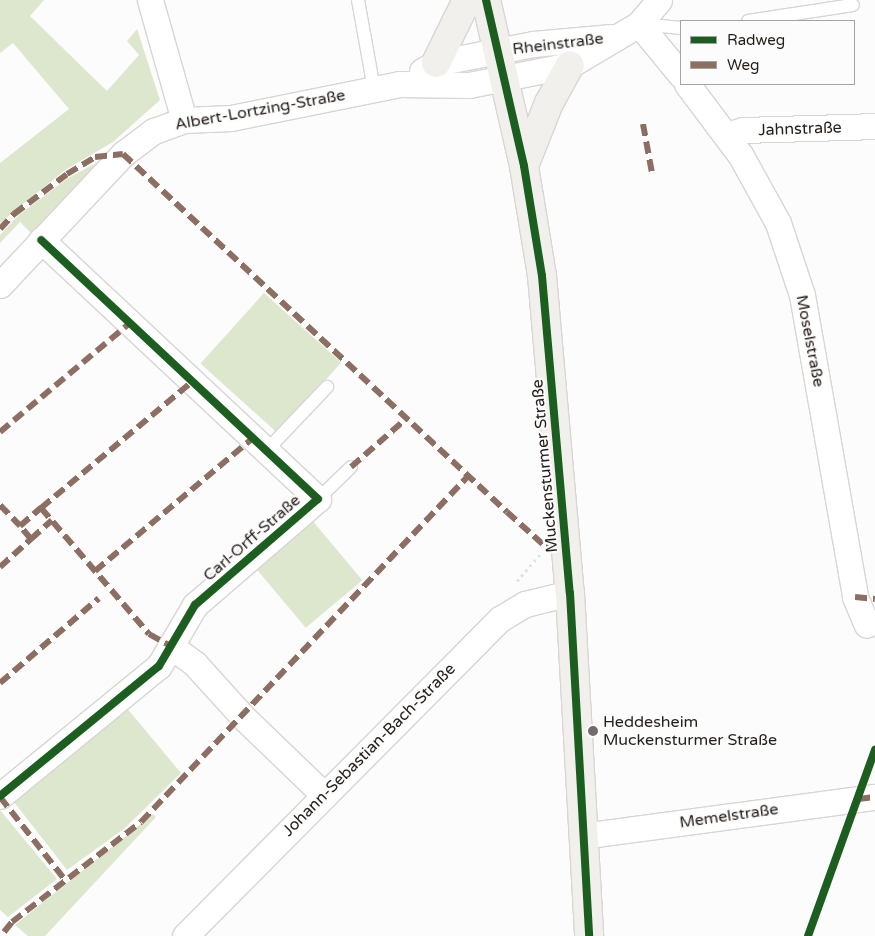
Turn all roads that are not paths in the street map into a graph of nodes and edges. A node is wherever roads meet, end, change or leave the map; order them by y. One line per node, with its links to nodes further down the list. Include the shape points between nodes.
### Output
1 (150, 0): 19 (street)
2 (358, 0): 18 (lane)
3 (466, 0): 12 (main road)
4 (486, 0): 11 (main road, Muckensturmer Straße)
5 (659, 0): 8 (street, Rheinstraße)
6 (853, 4): 7 (lane)
7 (754, 20)
8 (639, 24): 9 (lane); 10 (street, Rheinstraße); 14 (street)
9 (680, 28)
10 (617, 37): 11 (street, Rheinstraße, via 533,44); 13 (street, Rheinstraße)
11 (499, 51): 12 (street, Albert-Lortzing-Straße); 15 (main road, Muckensturmer Straße)
12 (436, 63): 16 (street, Albert-Lortzing-Straße)
13 (570, 65): 15 (street, Rheinstraße); 22 (main road, via 549,104)
14 (680, 75)
15 (505, 77): 16 (street, Albert-Lortzing-Straße, via 469,85); 22 (main road, Muckensturmer Straße)
16 (399, 84): 18 (street, Albert-Lortzing-Straße)
17 (688, 85): 21 (street, Moselstraße)
18 (374, 88): 19 (street, Albert-Lortzing-Straße, via 231,118)
19 (184, 120): 23 (street, Albert-Lortzing-Straße, via 154,131 123,154)
20 (875, 126): 21 (street, Jahnstraße, via 743,130)
21 (726, 135): 30 (street, Moselstraße, via 778,223 802,295 854,597)
22 (524, 166): 29 (main road, Muckensturmer Straße, via 542,276)
23 (42, 240): 24 (street, Albert-Lortzing-Straße); 26 (street, Carl-Orff-Straße)
24 (0, 285)
25 (327, 387): 26 (lane)
26 (268, 450): 28 (street, Carl-Orff-Straße)
27 (351, 467): 28 (lane)
28 (318, 499): 31 (street, Carl-Orff-Straße, via 195,605)
29 (570, 593): 32 (street, Johann-Sebastian-Bach-Straße, via 524,604 500,619); 35 (main road, Muckensturmer Straße)
30 (867, 625)
31 (172, 646): 32 (street, via 196,664 243,717); 33 (street, Carl-Orff-Straße, via 159,666)
32 (324, 795): 36 (street, Johann-Sebastian-Bach-Straße)
33 (0, 796)
34 (875, 797): 35 (street, Memelstraße)
35 (582, 836): 37 (main road, Muckensturmer Straße)
36 (185, 936)
37 (589, 936)

